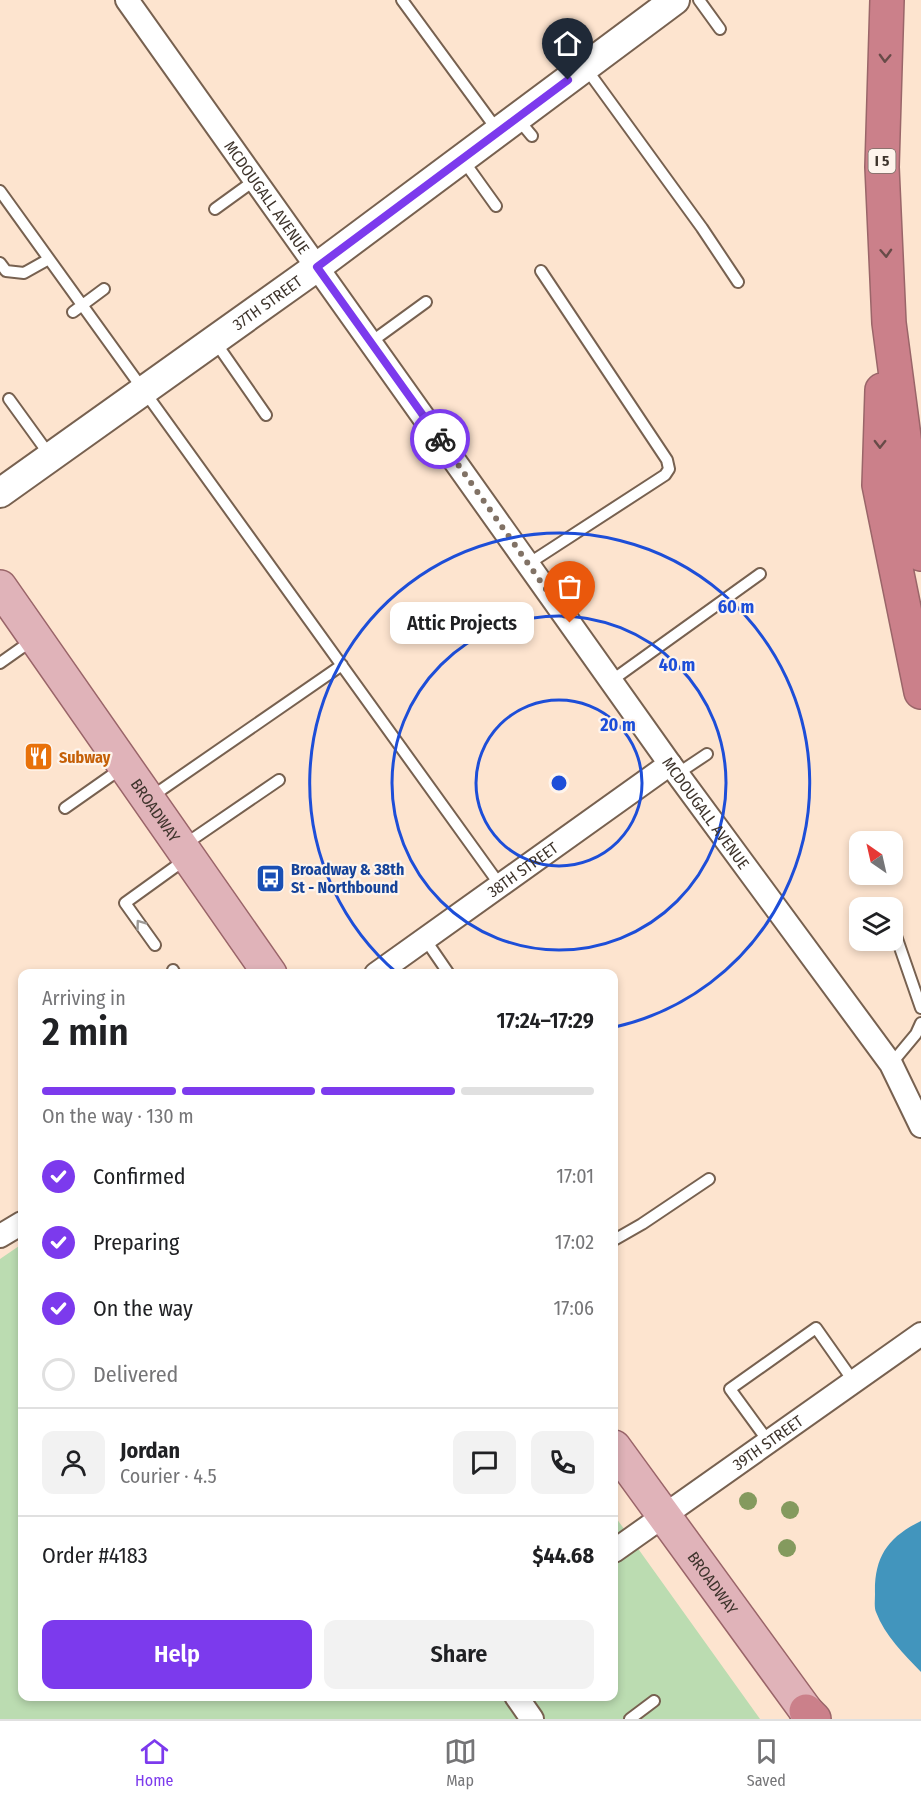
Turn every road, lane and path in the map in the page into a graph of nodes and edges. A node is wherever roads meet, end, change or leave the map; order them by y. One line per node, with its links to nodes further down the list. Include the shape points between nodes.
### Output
1 (127, 0): 10 (street, MCDOUGALL AVENUE)
2 (402, 0): 8 (lane)
3 (699, 0): 6 (lane)
4 (887, 0): 22 (highway, I 5, one-way to 22, via 882,167)
5 (663, 6): 7 (street, 37TH STREET)
6 (720, 29)
7 (585, 67): 8 (street, 37TH STREET); 18 (lane)
8 (516, 128): 9 (street, 37TH STREET)
9 (462, 159): 12 (lane); 16 (street, 37TH STREET)
10 (255, 180): 13 (lane); 16 (street, MCDOUGALL AVENUE)
11 (0, 191): 14 (lane)
12 (496, 206)
13 (215, 208)
14 (49, 259): 15 (lane, via 24,273 6,271); 21 (lane)
15 (0, 263)
16 (317, 267): 23 (street, 37TH STREET); 24 (street, MCDOUGALL AVENUE)
17 (541, 271): 31 (lane, via 667,460 669,469)
18 (738, 282)
19 (104, 289): 21 (lane)
20 (426, 302): 24 (lane)
21 (77, 308): 25 (lane)
22 (889, 323): 30 (highway, I 5); 38 (highway, one-way to 38, via 881,402 879,485)
23 (214, 340): 25 (street, 37TH STREET); 27 (lane)
24 (371, 342): 31 (street, MCDOUGALL AVENUE)
25 (143, 391): 28 (street, 37TH STREET); 36 (lane)
26 (9, 399): 28 (lane)
27 (266, 415)
28 (51, 457): 29 (street, 37TH STREET)
29 (0, 493)
30 (921, 554)
31 (528, 564): 37 (street, MCDOUGALL AVENUE)
32 (760, 574): 37 (lane)
33 (0, 587): 34 (main road, BROADWAY)
34 (36, 638): 35 (lane); 40 (main road, BROADWAY)
35 (0, 663)
36 (342, 665): 43 (lane); 46 (lane)
37 (611, 681): 41 (street, MCDOUGALL AVENUE)
38 (921, 692)
39 (707, 754): 41 (lane)
40 (125, 766): 43 (main road, BROADWAY); 44 (lane)
41 (673, 769): 46 (street, 38TH STREET); 55 (street, MCDOUGALL AVENUE)
42 (279, 780): 45 (lane)
43 (148, 799): 45 (main road, BROADWAY)
44 (65, 808)
45 (185, 852): 48 (lane, one-way to 45, via 125,903); 50 (main road, BROADWAY)
46 (500, 885): 47 (street, 38TH STREET)
47 (424, 939): 51 (street, 38TH STREET); 52 (lane)
48 (155, 945)
49 (901, 951): 53 (lane)
50 (267, 969)
51 (383, 969)
52 (445, 969)
53 (921, 1008)
54 (921, 1023): 55 (lane)
55 (891, 1064): 56 (street)
56 (921, 1126)
57 (710, 1179): 60 (lane)
58 (18, 1225): 59 (street)
59 (0, 1236)
60 (618, 1238)
61 (921, 1334): 62 (street, 39TH STREET)
62 (854, 1382): 63 (street, 39TH STREET); 63 (lane, via 816,1328 730,1389)
63 (768, 1441): 65 (street, 39TH STREET)
64 (618, 1453): 65 (main road, BROADWAY)
65 (663, 1515): 66 (street, 39TH STREET); 69 (main road, BROADWAY)
66 (618, 1548)
67 (519, 1701): 70 (street)
68 (654, 1701): 71 (lane)
69 (811, 1716)
70 (532, 1719)
71 (630, 1719)

